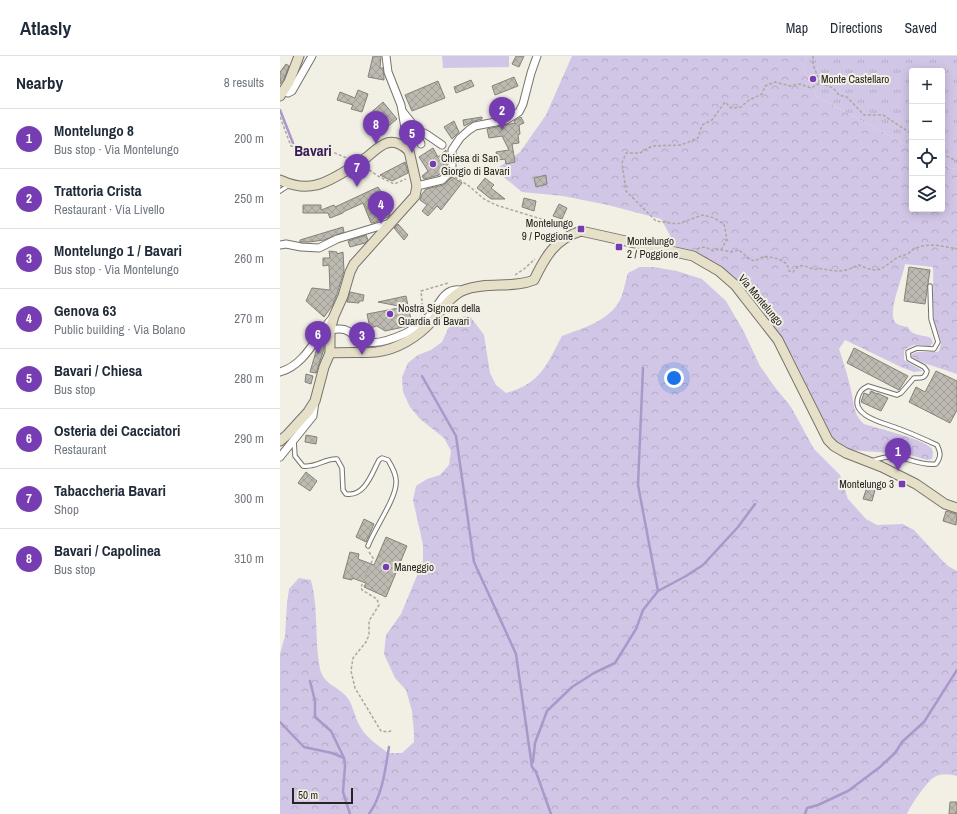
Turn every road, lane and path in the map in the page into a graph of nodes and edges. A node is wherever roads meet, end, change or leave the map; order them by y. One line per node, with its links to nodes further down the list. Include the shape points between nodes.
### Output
1 (299, 56): 7 (street)
2 (312, 56): 7 (street, via 292,91)
3 (386, 56): 8 (street, via 388,72)
4 (536, 56): 20 (street, via 519,112 506,120 475,126 469,130 454,145)
5 (813, 56): 6 (path, via 813,64)
6 (820, 83): 11 (path, via 833,88 839,95 847,96 864,115 883,115); 29 (path, via 811,88 800,84 790,86 775,82 765,86 762,94 748,100 741,107 731,108 725,102 712,120 702,125 698,138 681,145 652,146 640,153 626,153 622,163 626,191 656,221 677,224 703,215 724,224 727,239)
7 (282, 94)
8 (402, 111): 10 (street); 14 (street)
9 (280, 117): 16 (path, via 291,146 328,150)
10 (415, 129): 12 (street); 13 (street)
11 (909, 132)
12 (421, 144)
13 (442, 145)
14 (409, 151): 19 (street); 22 (street, via 396,143 388,143 318,185)
15 (945, 155): 17 (path)
16 (350, 159)
17 (957, 161)
18 (365, 167): 19 (path, via 394,184)
19 (414, 170): 23 (street)
20 (449, 173): 23 (street, via 442,180); 26 (path, via 496,205)
21 (280, 180): 22 (street)
22 (291, 184): 24 (lane)
23 (417, 186): 25 (street, via 415,196)
24 (280, 191)
25 (390, 223): 27 (street, via 337,239 319,248); 36 (street, via 354,264)
26 (581, 231): 31 (street, Via Montelungo); 35 (street, via 560,240 544,258 534,280 526,284)
27 (280, 245)
28 (957, 248): 29 (path, via 934,244 924,246 896,258 880,270 859,265 838,272 806,266 798,266 793,272 779,259 764,256 751,260 739,250)
29 (721, 250): 31 (path, via 702,247 696,249)
30 (539, 255): 32 (path, via 524,269)
31 (693, 256): 45 (street, Via Montelungo, via 719,271 735,285 778,340 828,440 846,453)
32 (510, 277)
33 (449, 283): 37 (path, via 421,291)
34 (930, 286): 45 (lane, via 931,319 937,345 934,349 917,348 908,352 909,359 924,367 925,377 914,378 897,395 868,386 861,389 857,404 859,410 869,418 937,445 940,459 936,464 929,465 896,457)
35 (464, 290): 37 (street, via 450,291); 39 (street, via 452,297 428,326 403,344 376,352)
36 (334, 316): 38 (street); 40 (street, via 299,361)
37 (424, 319): 38 (street, via 406,333 383,341 364,341 340,328)
38 (330, 330): 39 (street)
39 (330, 352): 41 (street)
40 (280, 372)
41 (315, 401): 42 (street, via 314,416); 43 (street, via 308,412)
42 (294, 439): 44 (street); 47 (lane, via 295,456 303,466 337,459 342,468 342,490 346,494 361,491 379,460 388,460 396,483 393,496)
43 (280, 440)
44 (280, 458)
45 (869, 462): 46 (street, Via Montelungo, via 916,484 944,504)
46 (957, 508)
47 (368, 546): 48 (path, via 373,558 361,587 377,599 379,605 369,621 366,642 353,658 351,674 356,688 381,731)
48 (393, 730)

